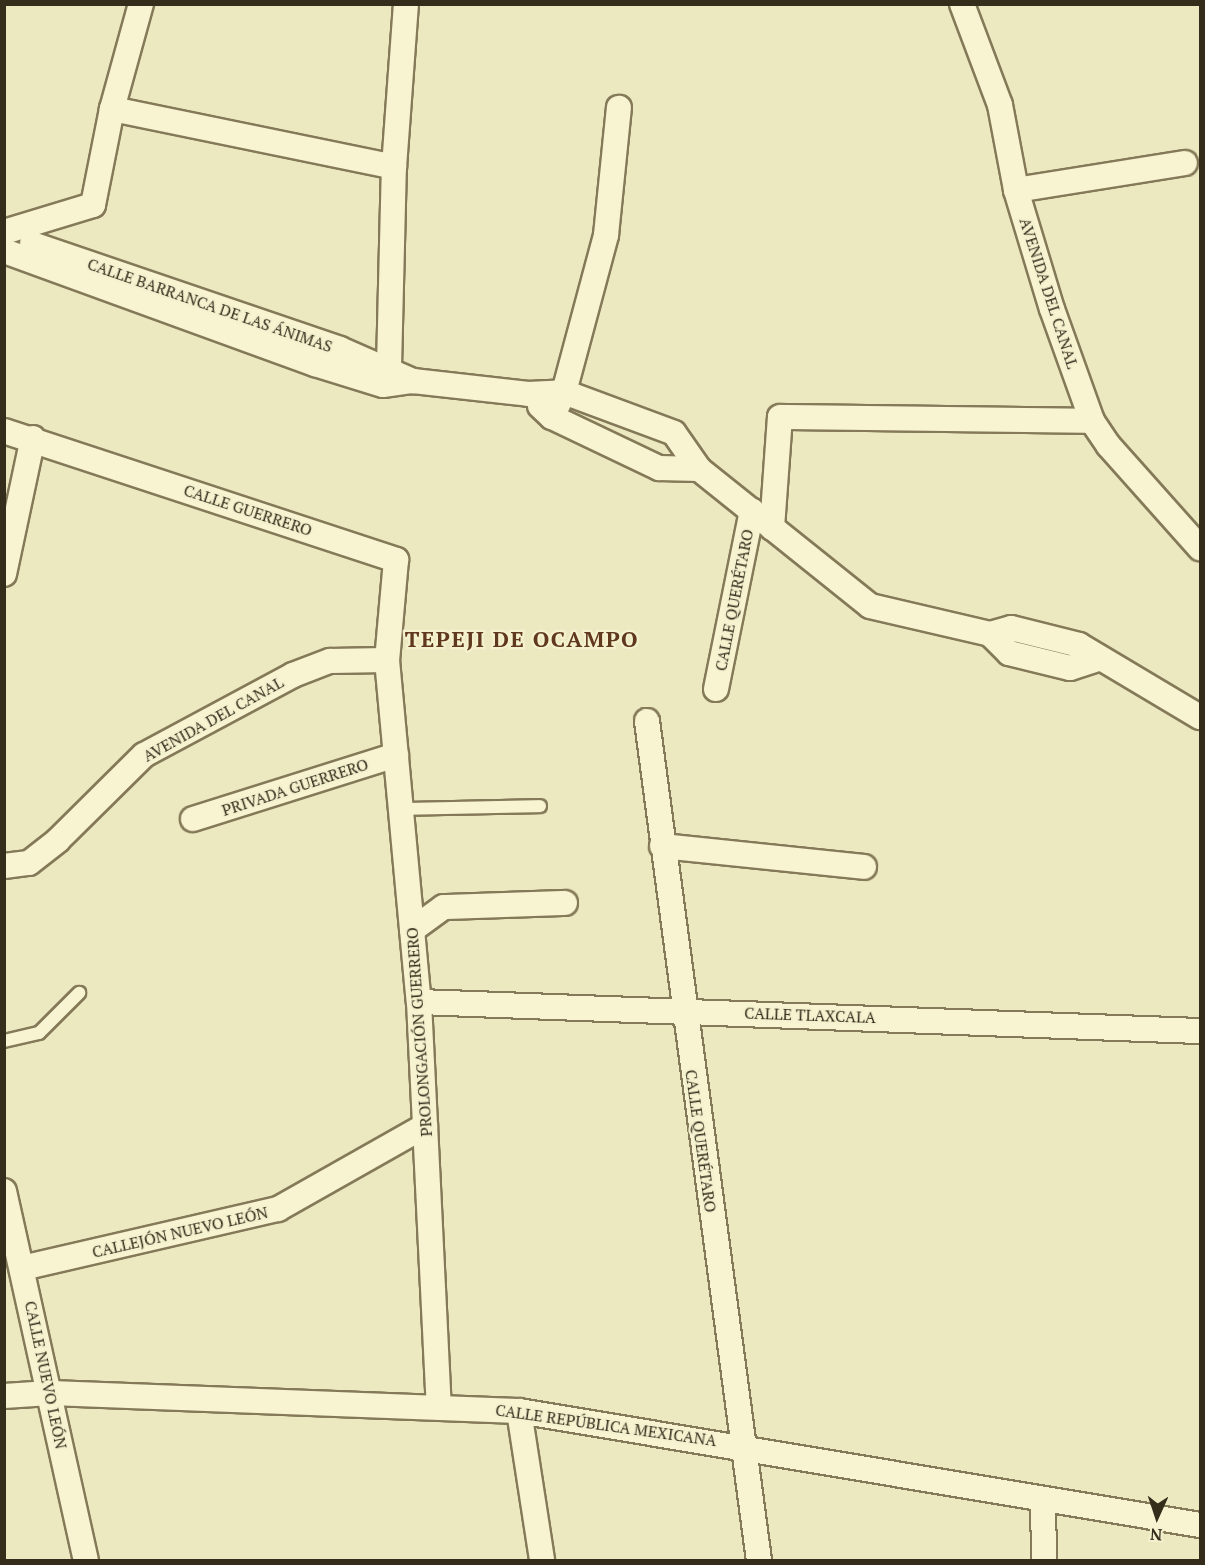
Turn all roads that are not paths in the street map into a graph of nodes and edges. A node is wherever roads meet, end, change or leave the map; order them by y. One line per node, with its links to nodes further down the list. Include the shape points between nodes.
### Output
1 (141, 4): 5 (street)
2 (406, 4): 7 (street)
3 (962, 4): 8 (street, AVENIDA DEL CANAL, via 1000,105)
4 (620, 108): 13 (street, via 606,235)
5 (112, 109): 7 (street); 9 (street, via 93,205)
6 (1185, 163): 8 (street)
7 (394, 167): 12 (street)
8 (1016, 190): 16 (street, AVENIDA DEL CANAL)
9 (4, 233): 11 (street, CALLE BARRANCA DE LAS ÁNIMAS)
10 (4, 251): 11 (street, CALLE BARRANCA DE LAS ÁNIMAS)
11 (234, 324): 12 (street, CALLE BARRANCA DE LAS ÁNIMAS)
12 (386, 376): 14 (street, CALLE BARRANCA DE LAS ÁNIMAS)
13 (564, 392): 14 (street, CALLE BARRANCA DE LAS ÁNIMAS); 15 (street); 19 (street, CALLE BARRANCA DE LAS ÁNIMAS, via 674,433)
14 (528, 394): 15 (street)
15 (552, 417): 19 (street, via 659,468)
16 (1092, 421): 21 (street, via 780,417); 22 (street, AVENIDA DEL CANAL, via 1108,446)
17 (4, 431): 18 (street, CALLE GUERRERO)
18 (33, 438): 23 (street); 24 (street, CALLE GUERRERO, via 396,560)
19 (699, 469): 20 (street, CALLE BARRANCA DE LAS ÁNIMAS)
20 (752, 511): 21 (street, CALLE BARRANCA DE LAS ÁNIMAS); 25 (street, CALLE QUERÉTARO)
21 (772, 528): 26 (street, CALLE BARRANCA DE LAS ÁNIMAS, via 870,606 990,634 1009,653 1070,668 1098,659)
22 (1200, 548)
23 (4, 574)
24 (387, 660): 28 (street, PROLONGACIÓN GUERRERO); 33 (street, AVENIDA DEL CANAL, via 330,661 293,675 144,755 29,863)
25 (716, 689)
26 (1200, 717)
27 (646, 721): 32 (street, CALLE QUERÉTARO)
28 (396, 755): 30 (street, PROLONGACIÓN GUERRERO); 31 (street, PRIVADA GUERRERO)
29 (540, 806): 30 (lane)
30 (401, 809): 36 (street, PROLONGACIÓN GUERRERO)
31 (193, 819)
32 (662, 846): 34 (street); 39 (street, CALLE QUERÉTARO)
33 (4, 866)
34 (864, 867)
35 (565, 903): 36 (street, via 444,907)
36 (412, 930): 38 (street, PROLONGACIÓN GUERRERO)
37 (79, 993): 41 (lane, via 39,1033)
38 (419, 1002): 39 (street, CALLE TLAXCALA); 42 (street, PROLONGACIÓN GUERRERO)
39 (682, 1010): 40 (street, CALLE TLAXCALA); 49 (street, CALLE QUERÉTARO)
40 (1200, 1031)
41 (4, 1041)
42 (425, 1126): 44 (street, CALLEJÓN NUEVO LEÓN, via 278,1209); 47 (street, PROLONGACIÓN GUERRERO)
43 (4, 1191): 44 (street, CALLE NUEVO LEÓN)
44 (22, 1268): 45 (street, CALLE NUEVO LEÓN)
45 (50, 1393): 46 (street, CALLE REPÚBLICA MEXICANA); 47 (street, CALLE REPÚBLICA MEXICANA); 52 (street, CALLE NUEVO LEÓN)
46 (4, 1396)
47 (440, 1405): 48 (street, CALLE REPÚBLICA MEXICANA)
48 (519, 1411): 49 (street, CALLE REPÚBLICA MEXICANA); 53 (street)
49 (742, 1445): 50 (street, CALLE REPÚBLICA MEXICANA); 54 (street, CALLE QUERÉTARO)
50 (1043, 1501): 51 (street, CALLE REPÚBLICA MEXICANA); 55 (street)
51 (1200, 1525)
52 (86, 1560)
53 (543, 1560)
54 (759, 1560)
55 (1044, 1560)

